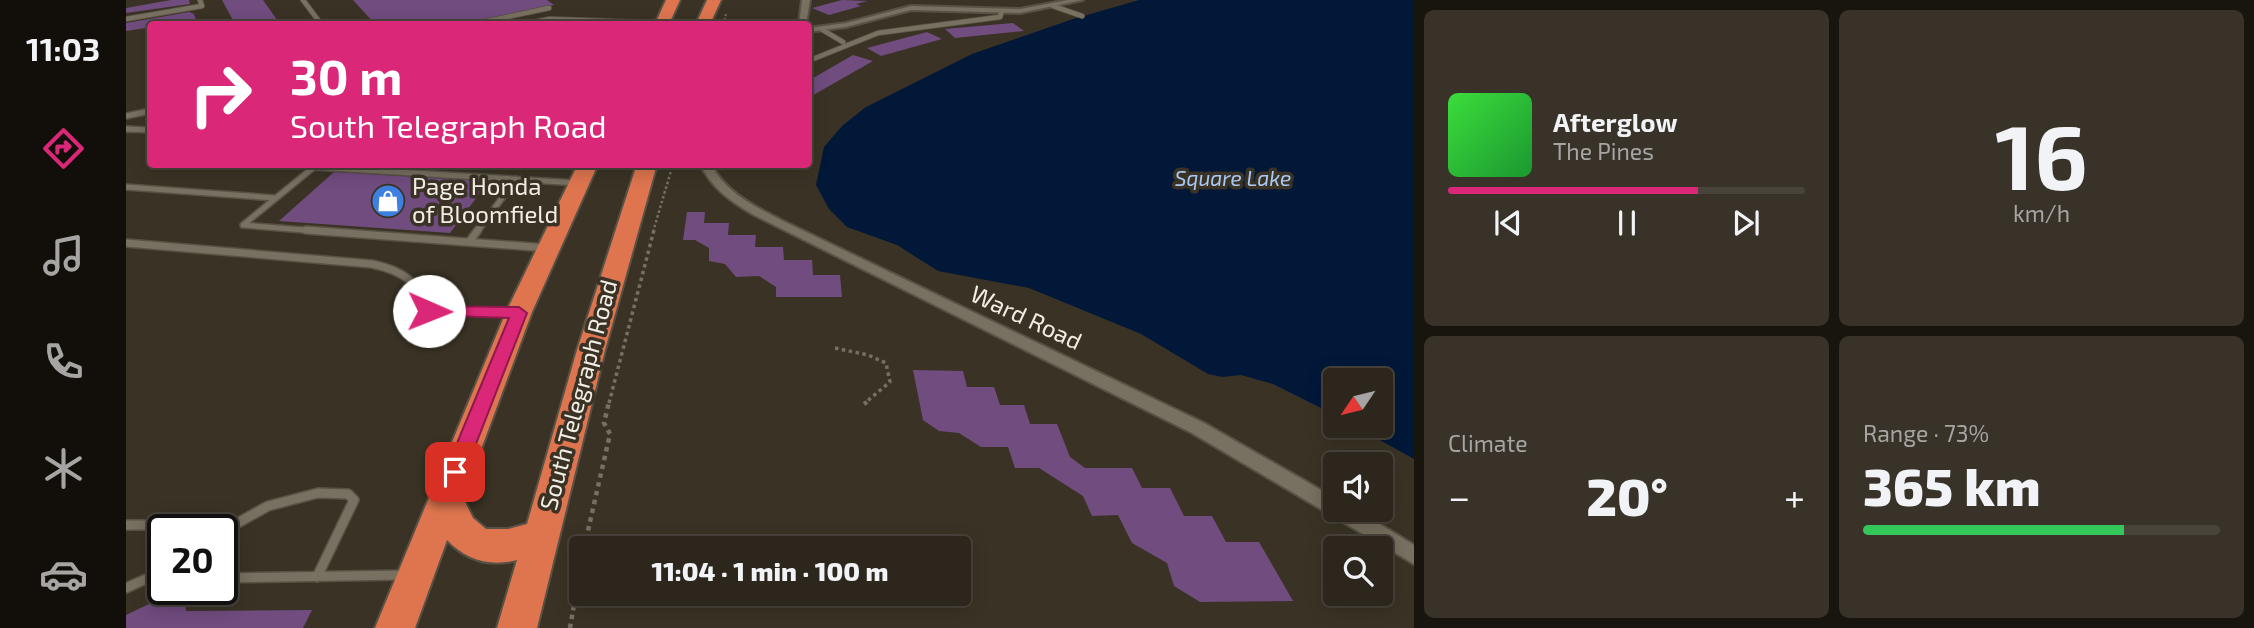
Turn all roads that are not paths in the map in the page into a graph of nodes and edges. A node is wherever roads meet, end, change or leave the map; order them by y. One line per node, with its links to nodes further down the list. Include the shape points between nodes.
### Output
1 (200, 0): 12 (lane, via 202,6)
2 (303, 0): 13 (lane)
3 (673, 0): 17 (highway)
4 (713, 0): 18 (highway)
5 (806, 0): 19 (street)
6 (1033, 0): 8 (street)
7 (1079, 0): 8 (street)
8 (1053, 6): 10 (street); 11 (lane)
9 (550, 8): 14 (lane)
10 (1002, 11): 20 (street, via 916,8); 22 (lane, via 1001,17 912,24)
11 (1082, 16)
12 (126, 19)
13 (319, 21)
14 (488, 21)
15 (540, 21): 16 (lane)
16 (595, 21)
17 (664, 21)
18 (704, 21)
19 (803, 21)
20 (821, 29): 21 (street); 22 (lane)
21 (812, 30)
22 (843, 42): 23 (lane)
23 (812, 59)
24 (147, 112): 25 (lane)
25 (126, 116)
26 (126, 129): 27 (lane)
27 (147, 130)
28 (313, 168): 35 (lane)
29 (332, 168): 33 (lane)
30 (646, 168): 44 (highway, South Telegraph Road)
31 (707, 168): 41 (street, Ward Road, via 728,194 776,223 1198,428)
32 (583, 174): 33 (lane); 38 (highway)
33 (516, 178): 36 (lane)
34 (126, 187): 35 (lane)
35 (275, 198): 36 (lane, via 243,225)
36 (469, 242): 38 (lane)
37 (126, 243): 39 (lane, via 372,264 409,275 419,285 429,311)
38 (547, 248): 39 (highway)
39 (519, 313): 40 (highway)
40 (445, 496): 44 (highway, via 456,526 482,545 513,546); 46 (highway)
41 (1323, 500)
42 (1360, 522): 45 (street, Ward Road)
43 (126, 525): 47 (lane, via 234,525 268,506 318,493 348,494 354,500)
44 (541, 535): 52 (highway, South Telegraph Road)
45 (1414, 555)
46 (415, 575): 47 (lane); 51 (highway)
47 (317, 577): 48 (lane)
48 (238, 578)
49 (147, 579): 50 (lane)
50 (126, 588)
51 (395, 628)
52 (517, 628)

